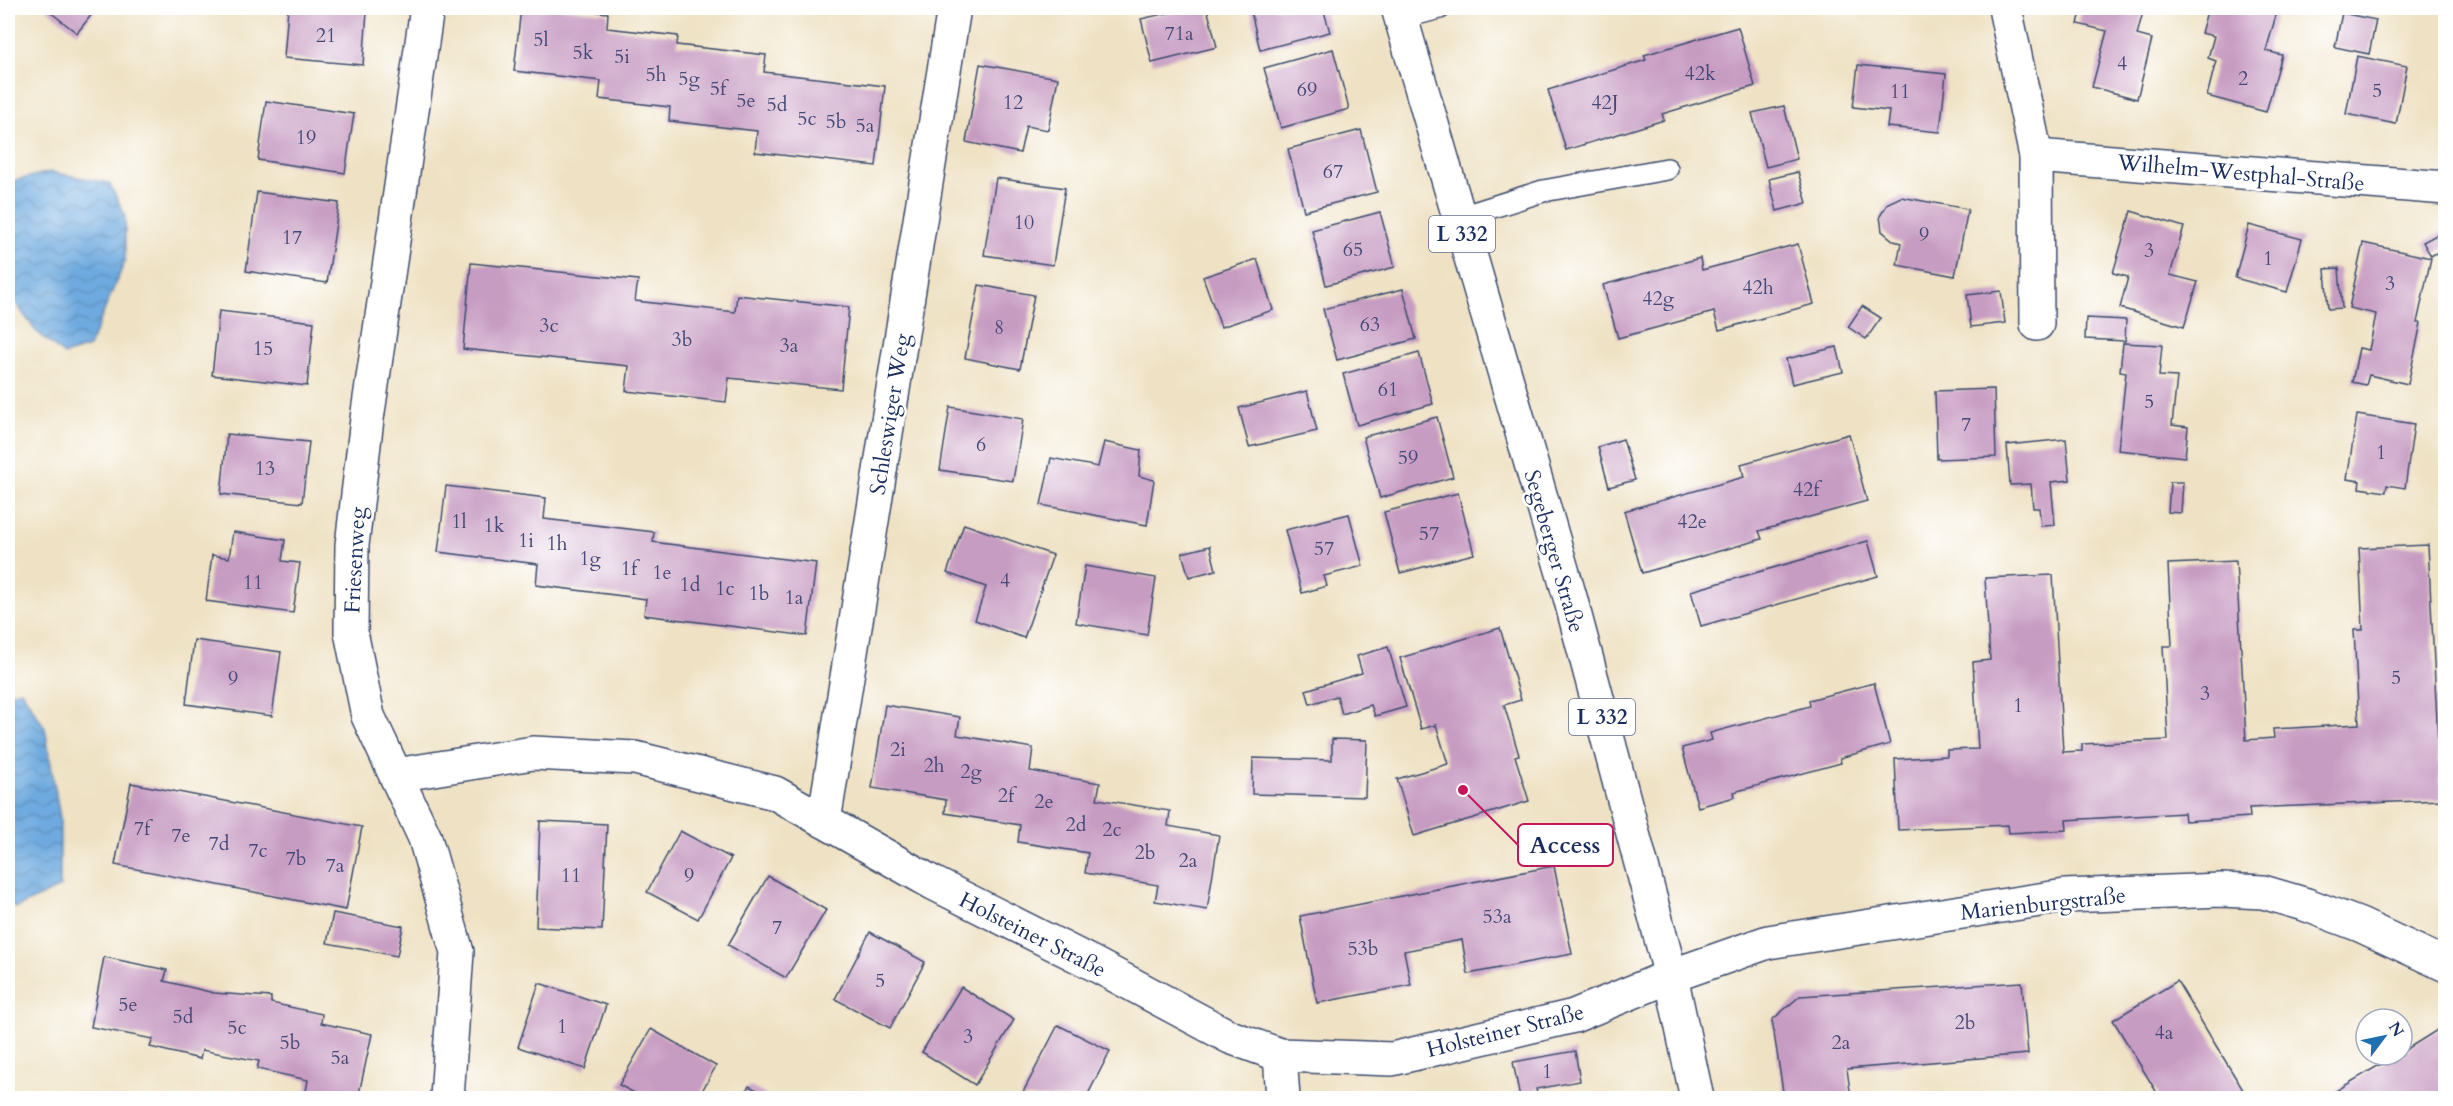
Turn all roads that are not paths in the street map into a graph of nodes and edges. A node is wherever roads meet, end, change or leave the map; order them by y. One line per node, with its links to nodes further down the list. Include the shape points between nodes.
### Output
1 (427, 8): 11 (street, Friesenweg, via 352,545 351,632 368,716)
2 (954, 8): 12 (street, Schleswiger Weg)
3 (1440, 8): 5 (lane)
4 (2005, 8): 6 (street)
5 (1399, 13): 9 (street, Segeberger Straße / L 332)
6 (2036, 156): 8 (street, Wilhelm-Westphal-Straße); 10 (street)
7 (1666, 169): 9 (lane, via 1543,191)
8 (2445, 188)
9 (1458, 218): 14 (street, Segeberger Straße / L 332, via 1570,597)
10 (2037, 324)
11 (396, 775): 12 (street, Holsteiner Straße, via 533,753 635,758 775,793); 16 (street, Friesenweg, via 425,838 457,952)
12 (824, 821): 15 (street, Holsteiner Straße, via 933,883 1230,1037)
13 (2445, 965): 14 (street, Marienburgstraße, via 2307,905 2263,892 2221,890 2065,896 1779,940)
14 (1671, 976): 15 (street, Holsteiner Straße, via 1574,1016 1392,1059); 18 (street, Segeberger Straße / L 332)
15 (1280, 1054): 17 (street)
16 (447, 1098)
17 (1283, 1098)
18 (1697, 1098)

